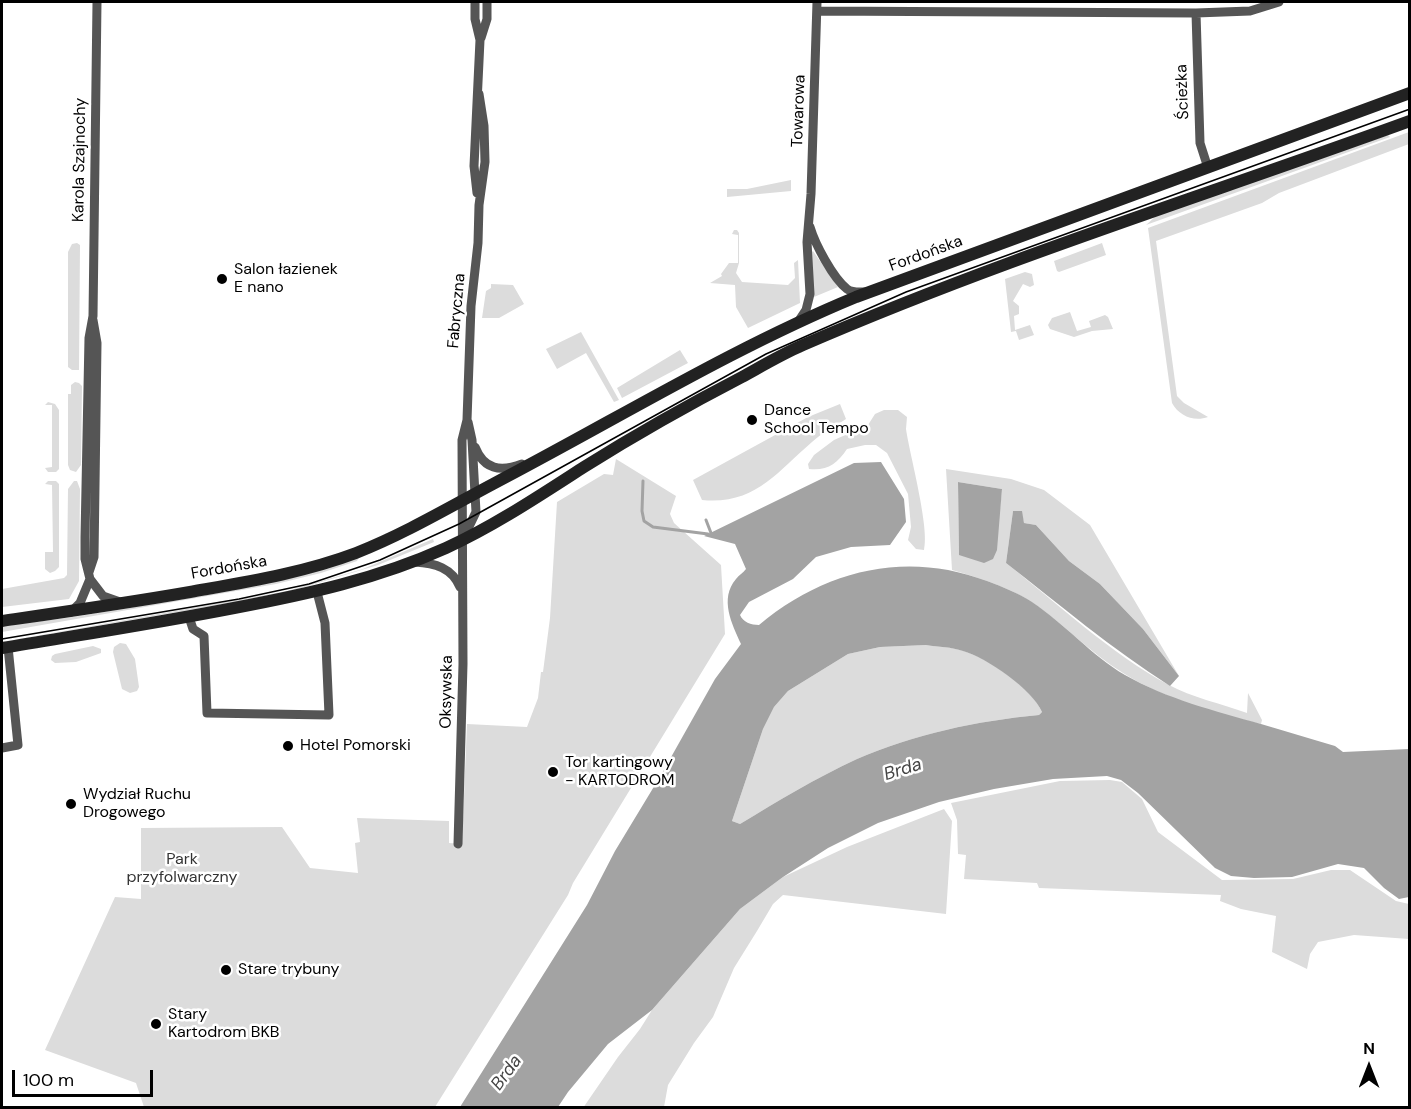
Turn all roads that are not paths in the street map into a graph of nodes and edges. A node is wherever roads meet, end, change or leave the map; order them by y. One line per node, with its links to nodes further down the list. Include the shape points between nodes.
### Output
1 (97, 2): 21 (street, Karola Szajnochy, via 93,318 97,343 94,557)
2 (475, 2): 7 (street, Fabryczna)
3 (487, 2): 7 (street, Fabryczna, via 487,19)
4 (1279, 2): 6 (street, via 1250,11)
5 (817, 6): 6 (street); 11 (street, Towarowa)
6 (1196, 13): 10 (street, Ścieżka, via 1200,143)
7 (480, 40): 14 (street, Fabryczna, via 474,166 478,243 471,306)
8 (1410, 93): 10 (main road, Fordońska)
9 (1410, 121): 19 (main road, via 1011,262 798,347 678,411)
10 (1208, 168): 12 (main road, Fordońska)
11 (809, 222): 12 (street, Towarowa, via 821,255 844,286 854,292); 13 (street, Towarowa, via 809,302)
12 (871, 292): 13 (main road, Fordońska)
13 (798, 322): 16 (main road, Fordońska)
14 (467, 420): 15 (street, Fabryczna); 18 (street, Fabryczna)
15 (472, 440): 16 (street, via 483,461 499,469); 17 (street, Fabryczna)
16 (552, 452): 17 (main road, Fordońska)
17 (475, 494): 18 (main road, Fordońska); 19 (street, Fabryczna, via 475,515)
18 (456, 504): 19 (street, Fabryczna); 24 (main road, Fordońska, via 387,540 303,570)
19 (462, 540): 20 (main road); 23 (street, Oksywska)
20 (412, 562): 22 (main road); 23 (street, via 446,569)
21 (89, 576): 24 (street, via 103,596); 25 (street, Karola Szajnochy, via 80,603)
22 (317, 592): 26 (main road); 26 (street, via 325,622 329,715 207,713 204,636 193,629)
23 (462, 592): 30 (street, Oksywska)
24 (122, 603): 25 (main road, Fordońska)
25 (71, 612): 27 (main road, Fordońska)
26 (189, 617): 28 (main road)
27 (2, 621)
28 (5, 647): 29 (street, via 18,745)
29 (2, 748)
30 (458, 844)

